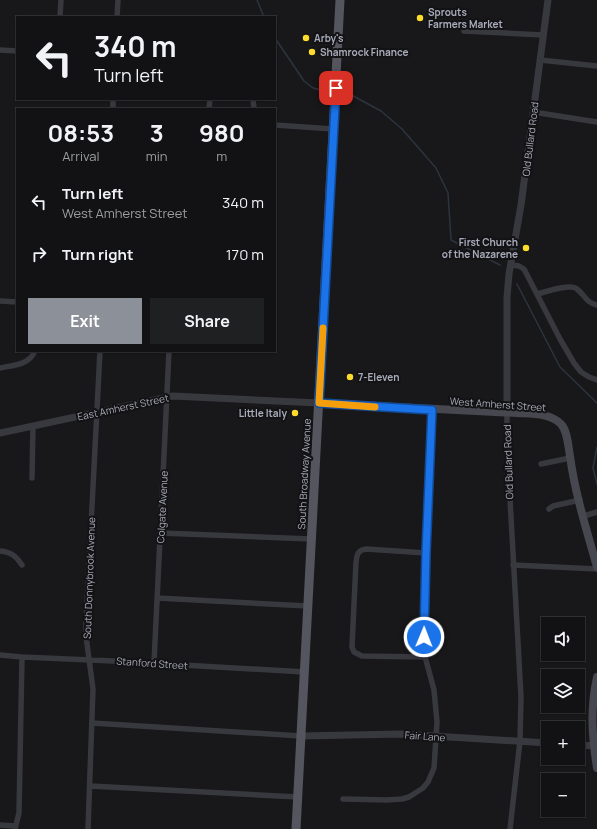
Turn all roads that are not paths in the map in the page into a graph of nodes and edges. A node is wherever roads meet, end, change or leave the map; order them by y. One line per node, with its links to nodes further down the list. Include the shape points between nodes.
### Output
1 (61, 0): 5 (street)
2 (118, 0): 6 (street)
3 (340, 0): 16 (main road, South Broadway Avenue)
4 (548, 0): 8 (street, Old Bullard Road)
5 (60, 16)
6 (117, 16)
7 (464, 31): 8 (street)
8 (543, 35): 11 (street, Old Bullard Road)
9 (0, 50): 10 (street)
10 (16, 51)
11 (540, 60): 12 (street); 13 (street, Old Bullard Road)
12 (597, 66)
13 (533, 112): 14 (street); 17 (street, Old Bullard Road)
14 (597, 122)
15 (276, 126): 16 (street)
16 (333, 129): 28 (main road, South Broadway Avenue)
17 (511, 265): 18 (street, via 524,269); 31 (street, Old Bullard Road, via 507,297)
18 (537, 294): 21 (street, via 566,287 574,288 588,302); 26 (street, via 574,363 581,372)
19 (0, 302): 20 (street)
20 (16, 302)
21 (597, 304)
22 (35, 352): 25 (street, via 27,362)
23 (100, 352): 30 (street, South Donnybrook Avenue)
24 (169, 352): 27 (street, Colgate Avenue)
25 (0, 368)
26 (597, 380)
27 (168, 397): 28 (street, East Amherst Street); 30 (street, East Amherst Street); 41 (street, Colgate Avenue)
28 (319, 403): 29 (main road, West Amherst Street); 42 (main road, South Broadway Avenue)
29 (432, 410): 31 (main road, West Amherst Street); 44 (street)
30 (97, 412): 32 (street, East Amherst Street); 53 (street, South Donnybrook Avenue, via 86,623)
31 (507, 413): 34 (main road, West Amherst Street, via 542,415 561,424 566,433); 46 (street, Old Bullard Road)
32 (33, 426): 33 (street, East Amherst Street); 36 (street)
33 (0, 433)
34 (570, 458): 35 (street); 37 (main road)
35 (541, 464)
36 (32, 478)
37 (580, 500): 38 (street); 40 (main road)
38 (549, 509)
39 (597, 512): 40 (street)
40 (584, 516): 47 (main road)
41 (160, 533): 42 (street); 48 (street, Colgate Avenue)
42 (311, 539): 49 (main road, South Broadway Avenue)
43 (0, 551): 45 (street, via 12,554)
44 (426, 553): 52 (street); 52 (street, via 366,549 358,552 352,647 354,652 362,656)
45 (22, 565)
46 (513, 565): 47 (street); 61 (street, Old Bullard Road)
47 (597, 568)
48 (157, 598): 49 (street); 54 (street, Colgate Avenue)
49 (308, 606): 55 (main road, South Broadway Avenue)
50 (0, 654): 51 (street, Stanford Street)
51 (22, 657): 53 (street, Stanford Street); 70 (street, via 19,813)
52 (425, 657): 60 (street, via 434,690)
53 (89, 660): 54 (street, Stanford Street); 58 (street, South Donnybrook Avenue, via 93,689)
54 (154, 664): 55 (street, Stanford Street)
55 (305, 672): 59 (main road, South Broadway Avenue)
56 (597, 677): 57 (main road)
57 (596, 691): 64 (main road, via 592,723)
58 (92, 724): 59 (street); 66 (street, South Donnybrook Avenue)
59 (301, 736): 60 (street, Fair Lane, via 389,734); 67 (main road, South Broadway Avenue)
60 (436, 737): 61 (street, Fair Lane); 68 (street, via 434,768 428,782 416,793 402,799)
61 (520, 741): 62 (street, Fair Lane); 73 (street, Old Bullard Road)
62 (541, 742)
63 (585, 745): 64 (street)
64 (595, 746): 65 (main road)
65 (597, 768)
66 (90, 786): 67 (street); 71 (street, South Donnybrook Avenue)
67 (298, 797): 72 (main road, South Broadway Avenue)
68 (343, 799)
69 (0, 825): 70 (street)
70 (15, 828)
71 (88, 829)
72 (296, 829)
73 (510, 829)

